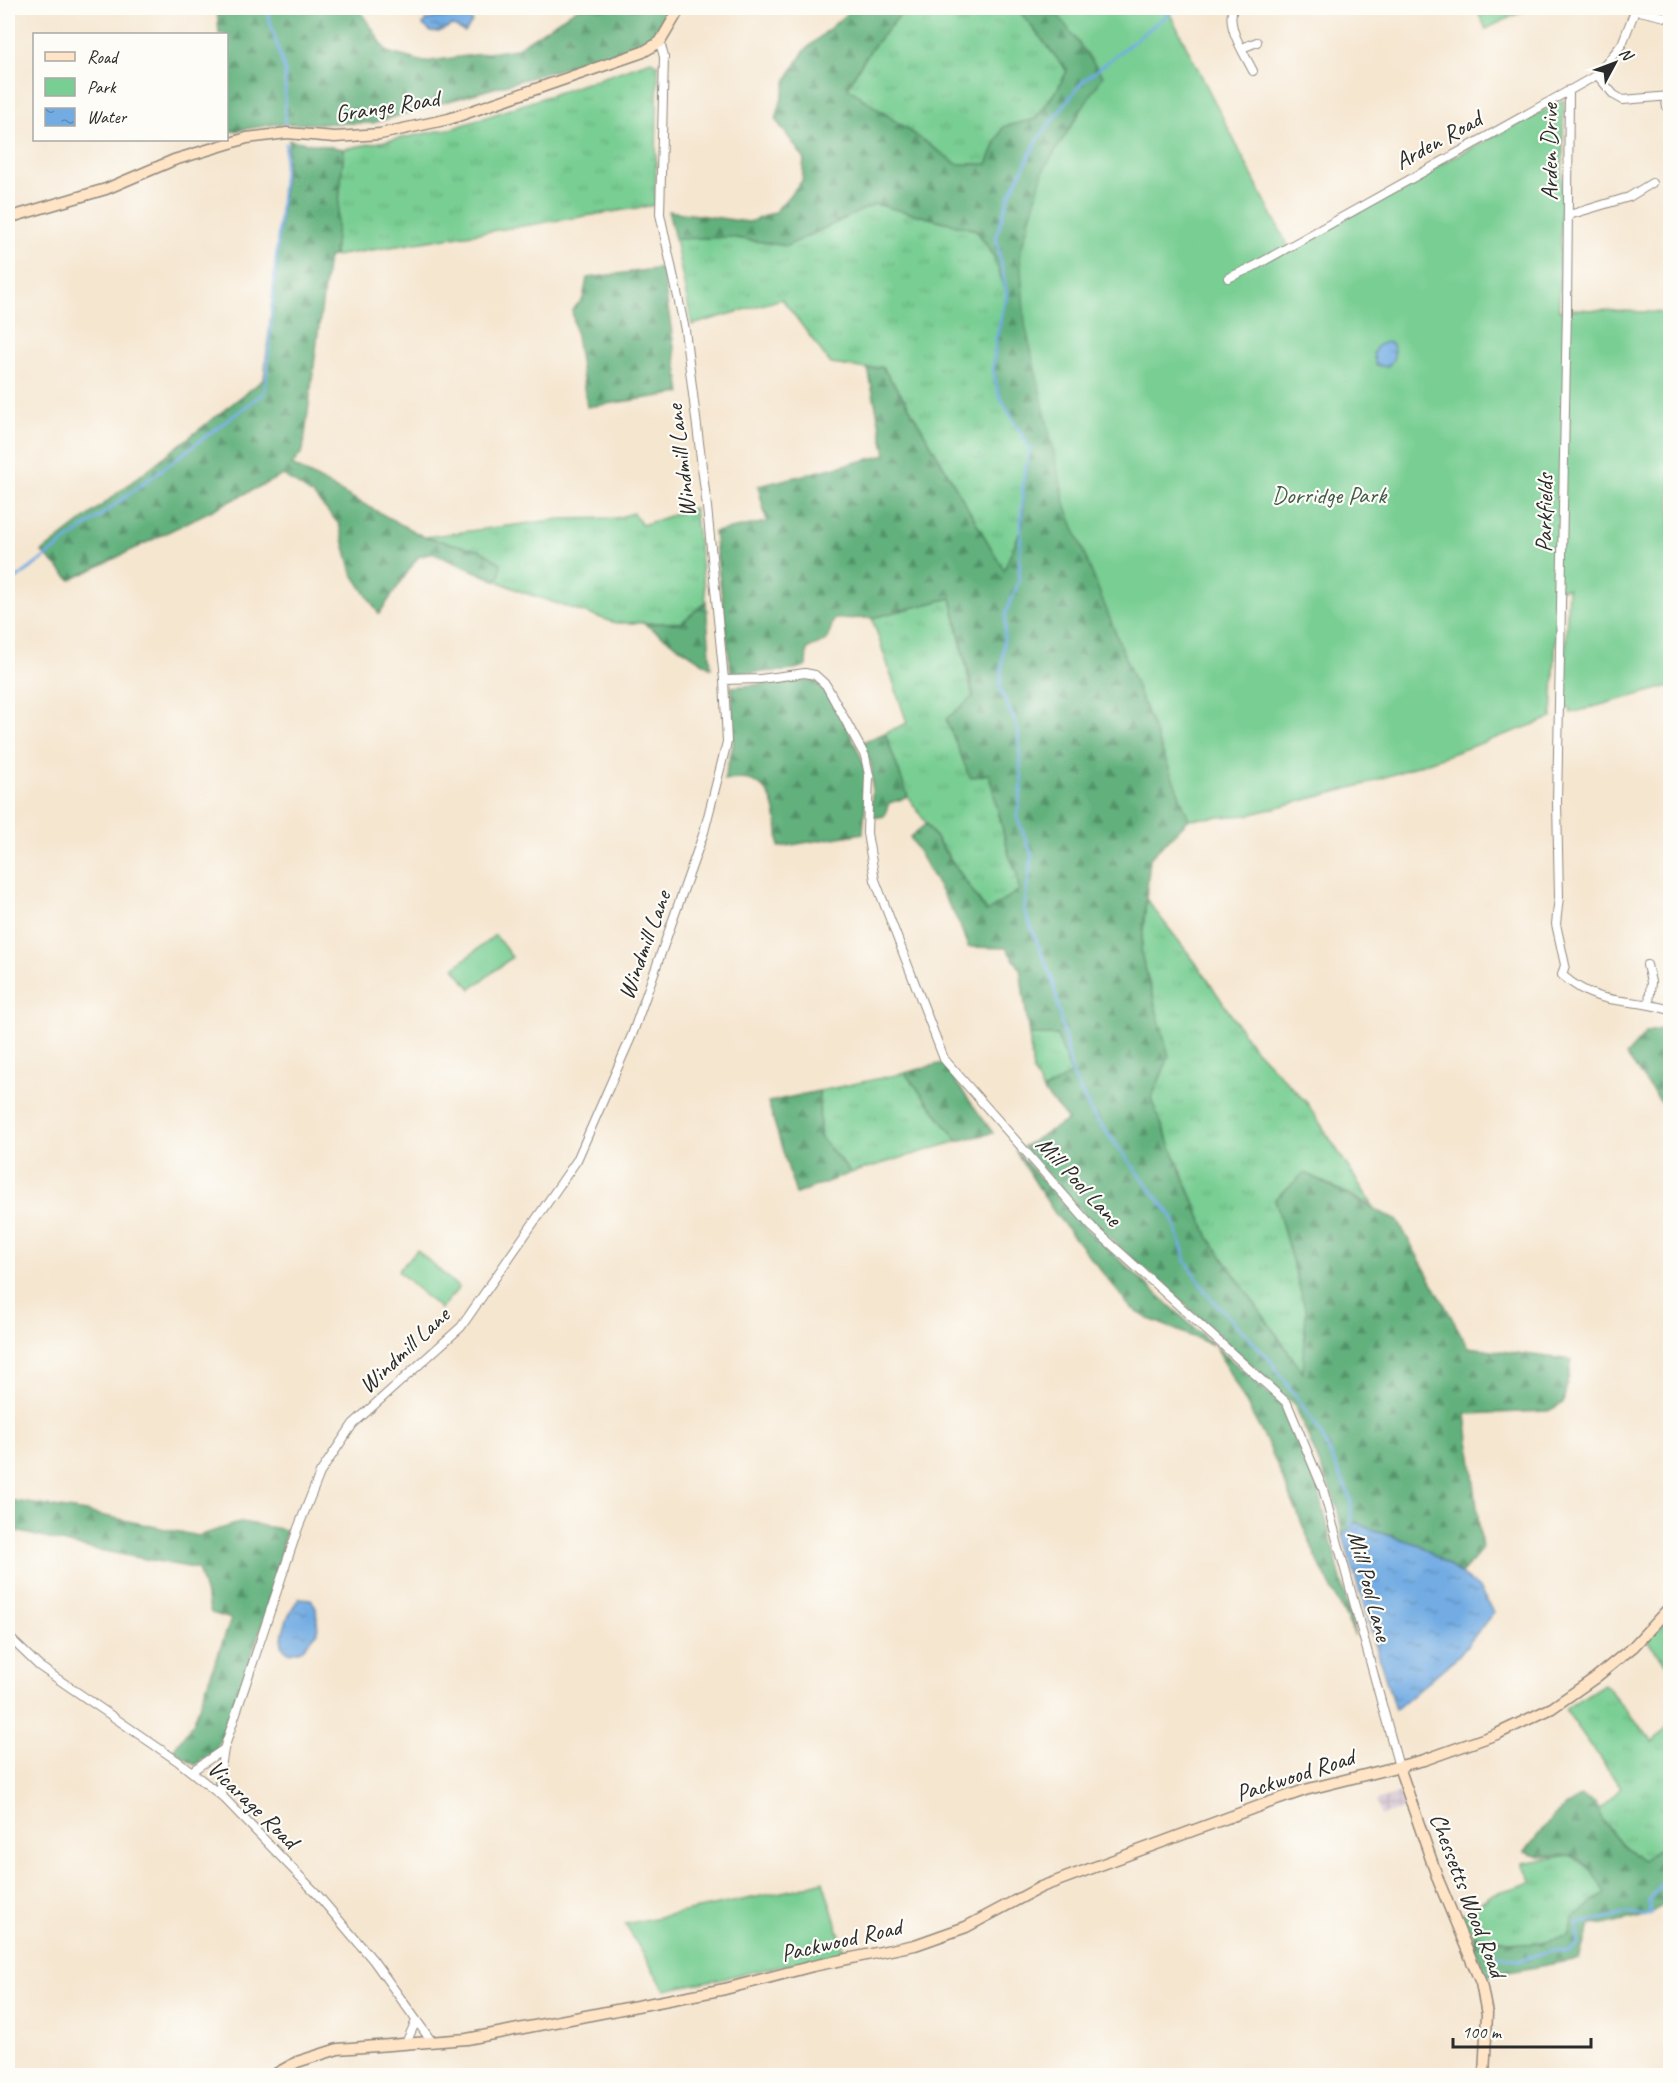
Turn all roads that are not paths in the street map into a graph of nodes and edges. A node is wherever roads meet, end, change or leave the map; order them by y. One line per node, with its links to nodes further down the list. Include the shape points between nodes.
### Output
1 (680, 8): 5 (street)
2 (1233, 8): 7 (street, via 1230,16)
3 (1636, 9): 4 (street); 9 (street, Arden Road, via 1622,44)
4 (1671, 18)
5 (660, 42): 15 (street, Grange Road, via 643,52 449,119 380,134 335,137 287,133 247,138 174,160 106,189); 18 (street, Windmill Lane, via 664,57 660,214 685,330)
6 (1257, 42): 7 (street)
7 (1242, 48): 8 (street)
8 (1253, 71)
9 (1597, 75): 10 (street, Arden Road); 11 (street, via 1623,100)
10 (1569, 90): 14 (street, Arden Drive); 16 (street, Arden Road)
11 (1668, 96): 12 (street)
12 (1667, 107)
13 (1652, 183): 14 (street, Arden Drive, via 1629,197)
14 (1569, 214): 17 (street, Arden Drive)
15 (8, 218)
16 (1228, 278)
17 (1568, 310): 20 (street, Parkfields, via 1557,716 1557,926 1565,965 1562,975 1594,997)
18 (724, 680): 24 (street, Windmill Lane, via 727,742 704,832 632,1035 577,1160 461,1327 353,1424 320,1473); 25 (street, Mill Pool Lane, via 805,673 815,675 826,686 865,756 869,775 867,833 875,880 944,1059 1092,1227 1287,1403 1323,1489)
19 (1647, 965): 20 (street, via 1651,982)
20 (1649, 1003): 21 (street)
21 (1671, 1010)
22 (1671, 1607): 25 (street, Packwood Road, via 1609,1668 1552,1708 1448,1753)
23 (8, 1636): 26 (street, Vicarage Road, via 39,1666)
24 (224, 1749): 26 (street); 27 (street, Windmill Lane, via 219,1780)
25 (1399, 1767): 29 (street, Packwood Road, via 1262,1805 1041,1887 966,1927 915,1945 725,1989 467,2039); 32 (street, Chessetts Wood Road, via 1439,1882 1481,1983 1487,2014)
26 (192, 1772): 27 (street, Vicarage Road)
27 (223, 1797): 28 (street, Vicarage Road, via 373,1960)
28 (416, 2021): 29 (street, Vicarage Road); 30 (street)
29 (432, 2042): 30 (street, Packwood Road)
30 (406, 2043): 31 (street, Packwood Road, via 338,2049 297,2061)
31 (272, 2076)
32 (1484, 2076)

